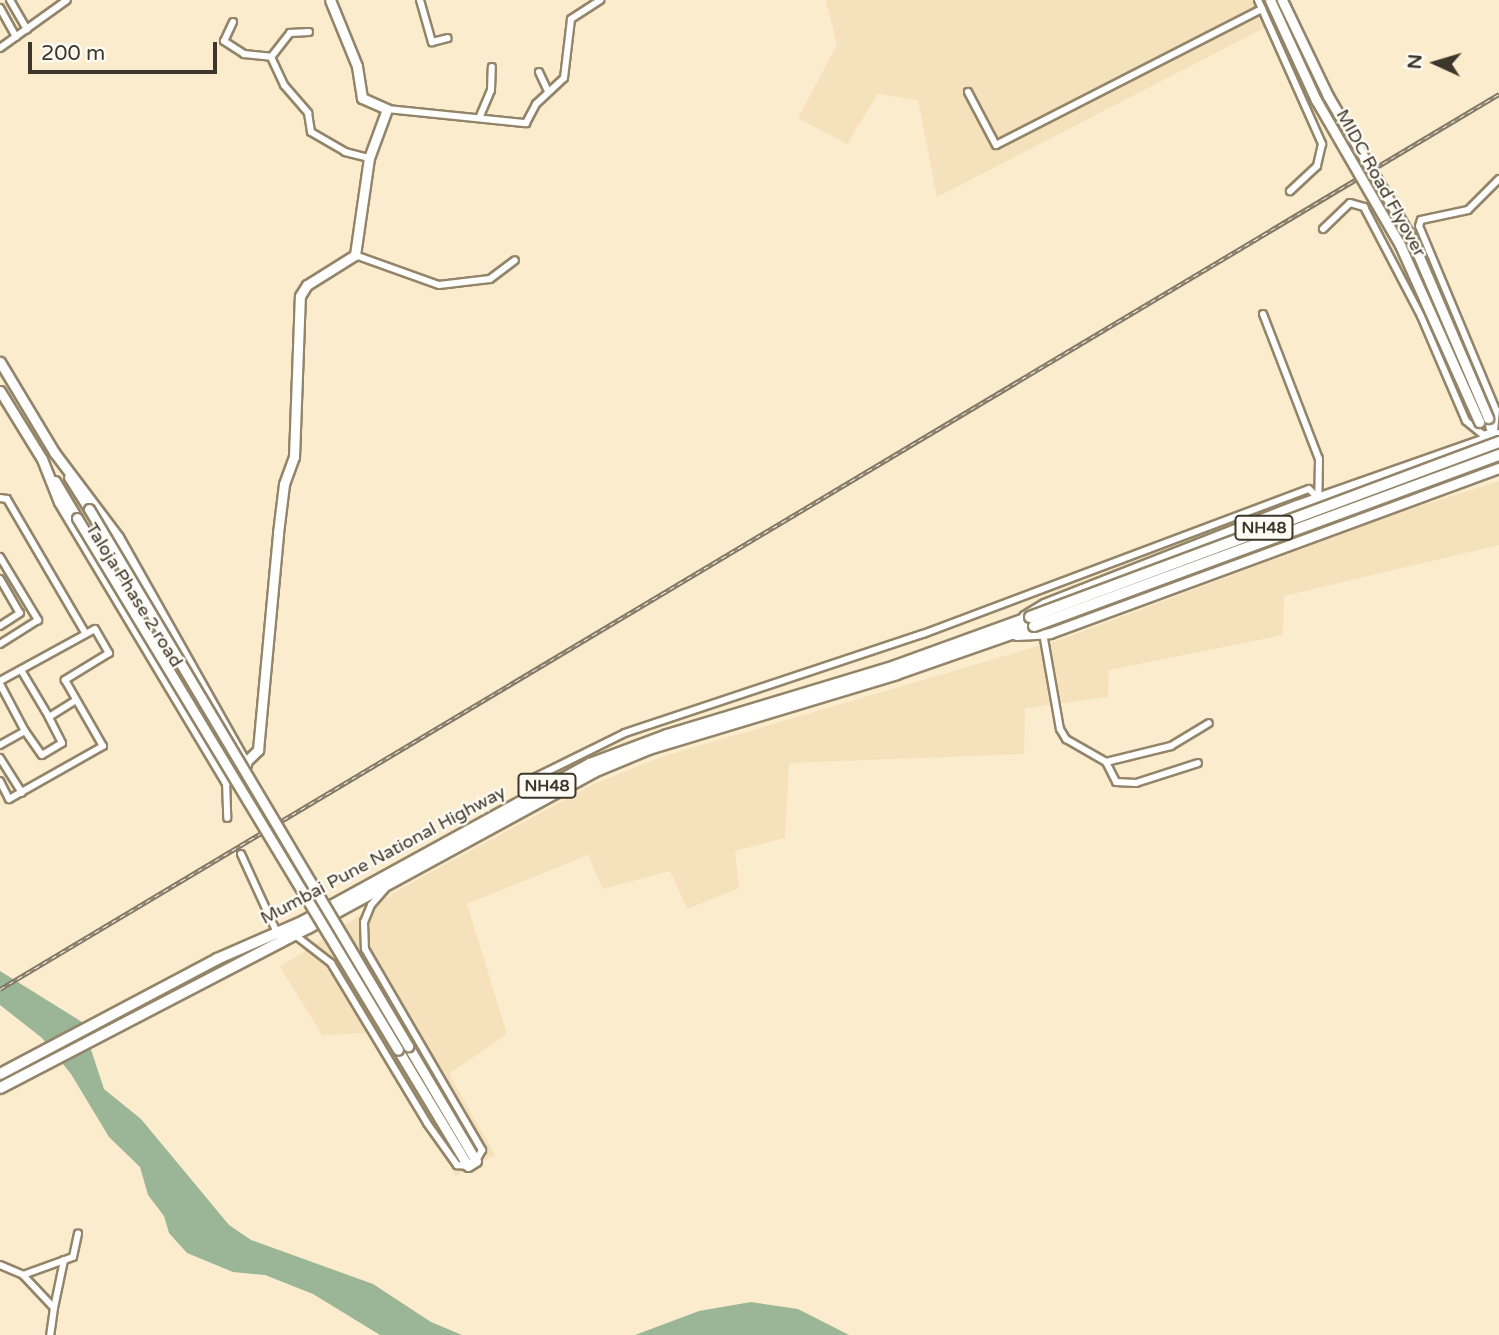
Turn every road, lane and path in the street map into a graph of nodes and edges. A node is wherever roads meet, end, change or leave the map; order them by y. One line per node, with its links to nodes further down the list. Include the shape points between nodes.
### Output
1 (10, 0): 12 (street)
2 (67, 0): 12 (street)
3 (330, 0): 22 (street, via 357,66 362,98)
4 (420, 0): 15 (street, via 432,41)
5 (600, 0): 20 (street, via 571,19 566,73)
6 (1258, 0): 10 (street)
7 (1270, 0): 34 (street, MIDC Road Flyover, bridge, via 1316,100 1401,245)
8 (1282, 0): 34 (street, MIDC Road Flyover, bridge, via 1328,96 1411,238)
9 (0, 8): 14 (street)
10 (1262, 9): 21 (street, via 996,145); 26 (street, via 1322,144 1317,166)
11 (233, 22): 17 (street, via 225,41 244,54)
12 (27, 29): 14 (street)
13 (309, 32): 17 (street, via 290,33)
14 (16, 37): 16 (street)
15 (449, 38)
16 (0, 48)
17 (271, 57): 24 (street, via 294,101 308,113 311,132 345,152)
18 (492, 68): 23 (street, via 491,90)
19 (539, 72): 20 (street)
20 (548, 91): 23 (street, via 526,123)
21 (968, 92)
22 (387, 109): 23 (street); 24 (street)
23 (480, 117)
24 (369, 158): 28 (street)
25 (1499, 179): 35 (street, via 1468,210 1421,220 1419,226 1496,410)
26 (1290, 191)
27 (1323, 229): 36 (street, via 1350,203 1364,207 1421,316 1465,421)
28 (355, 255): 29 (street, via 439,285 491,279); 62 (street, via 307,285 300,296 298,410 285,484 258,750)
29 (515, 260)
30 (1263, 314): 42 (street, via 1320,459)
31 (0, 362): 32 (street, Taloja Phase 2 road)
32 (12, 383): 33 (street); 37 (street, Taloja Phase 2 road)
33 (0, 391): 39 (street, Taloja Phase 2 road)
34 (1484, 420): 35 (street); 36 (street)
35 (1497, 436): 36 (street); 38 (street); 47 (highway, NH48, bridge)
36 (1484, 437): 40 (street, via 1491,463); 42 (street)
37 (54, 452): 62 (street, Taloja Phase 2 road, via 118,537); 75 (street, bridge, via 408,1046)
38 (1499, 456): 47 (highway, NH48, bridge)
39 (42, 459): 65 (street, Taloja Phase 2 road, via 64,510); 75 (street, bridge, via 398,1050)
40 (1499, 469): 50 (street)
41 (0, 498): 51 (street, via 7,499)
42 (1318, 498): 49 (street, via 1044,604); 67 (street, via 1309,489 923,634 625,733 536,777)
43 (0, 557): 45 (street)
44 (0, 579): 46 (street)
45 (15, 581): 46 (street); 52 (street, via 38,621)
46 (5, 587): 48 (street, via 20,613)
47 (1032, 622): 49 (highway, NH48)
48 (0, 625)
49 (1006, 631): 50 (street); 67 (highway, Mumbai Pune National Highway / NH48, via 636,746); 70 (highway, Mumbai Pune National Highway / NH48, via 897,674 649,749 566,785)
50 (1044, 633): 61 (street, via 1060,729 1066,739)
51 (86, 634): 53 (street); 55 (street, via 97,630 109,653 65,680)
52 (0, 644)
53 (21, 670): 54 (street); 56 (street)
54 (0, 683): 58 (street)
55 (76, 700): 56 (street); 66 (street, via 104,746)
56 (49, 717): 58 (street, via 62,743 43,755)
57 (1209, 723): 61 (street, via 1171,746)
58 (25, 731): 59 (street)
59 (0, 745)
60 (0, 758): 66 (street)
61 (1105, 762): 63 (street, via 1109,775 1123,785)
62 (246, 764): 65 (street)
63 (1198, 764)
64 (0, 781): 66 (street, via 9,799)
65 (226, 781): 68 (street, Taloja Phase 2 road)
66 (22, 793)
67 (534, 793): 72 (highway, Mumbai Pune National Highway / NH48)
68 (227, 818)
69 (241, 855): 72 (street)
70 (394, 881): 71 (highway, Mumbai Pune National Highway / NH48); 75 (street, via 371,905 364,922 365,949 482,1150)
71 (295, 934): 72 (highway, Mumbai Pune National Highway / NH48); 75 (street, via 331,963 457,1165)
72 (279, 936): 73 (highway, Mumbai Pune National Highway / NH48, via 117,1010); 74 (highway, Mumbai Pune National Highway / NH48)
73 (0, 1074)
74 (0, 1088)
75 (472, 1164)
76 (78, 1234): 77 (street, via 73,1256)
77 (64, 1260): 79 (street); 80 (street)
78 (0, 1265): 79 (street)
79 (23, 1275): 80 (street)
80 (54, 1308): 81 (street)
81 (50, 1335)

